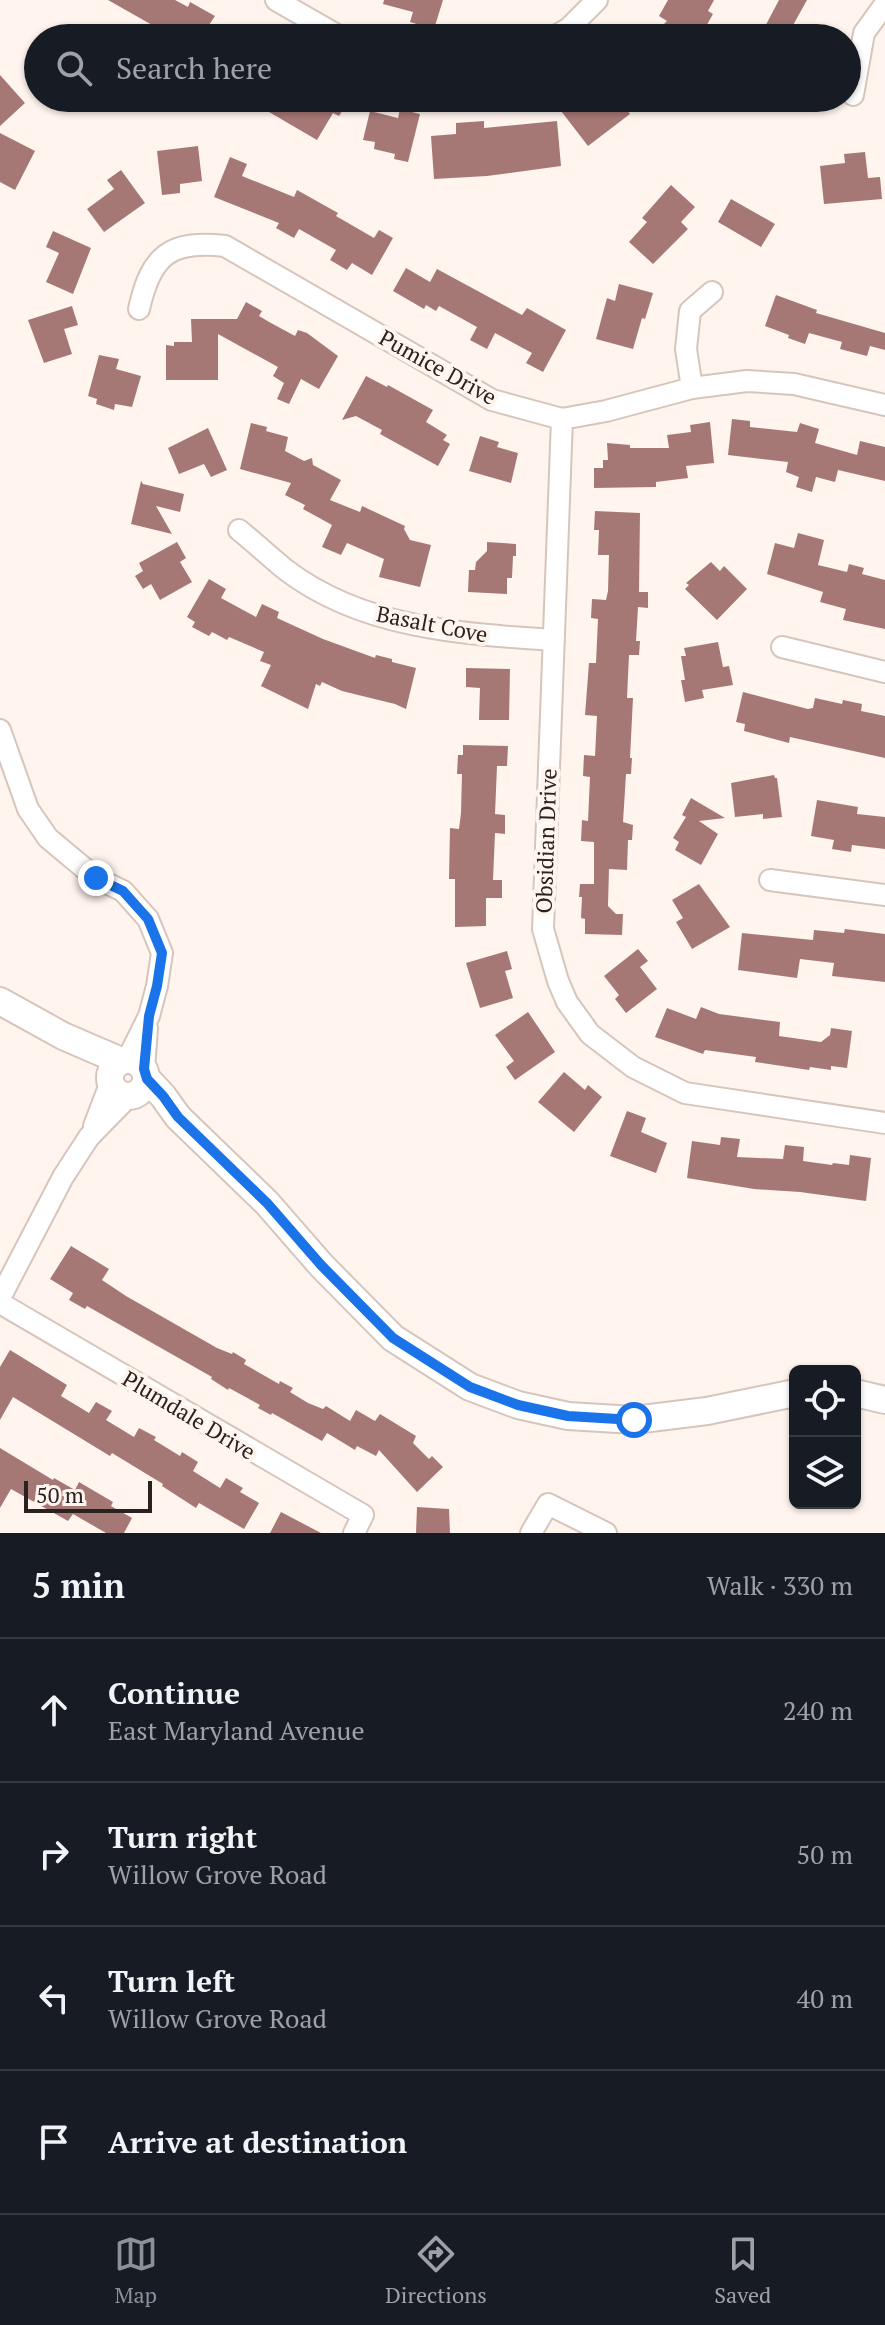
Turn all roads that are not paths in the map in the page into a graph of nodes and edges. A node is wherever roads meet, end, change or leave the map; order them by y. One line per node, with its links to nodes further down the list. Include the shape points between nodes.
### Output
1 (276, 0): 4 (street)
2 (597, 0): 5 (street)
3 (885, 4): 6 (street, via 864,33)
4 (318, 24)
5 (573, 24)
6 (861, 50)
7 (712, 292): 9 (street, via 690,311 686,349)
8 (139, 309): 11 (street, Pumice Drive, via 145,281 168,252 195,243 225,246 492,400)
9 (692, 388): 10 (street, Pumice Drive, via 747,381 794,384); 11 (street, Pumice Drive)
10 (885, 405)
11 (562, 419): 13 (street, Obsidian Drive)
12 (239, 530): 13 (street, Basalt Cove, via 287,571 382,618 433,629)
13 (554, 640): 21 (street, Obsidian Drive, via 543,929 567,1002 590,1034 633,1067 685,1093)
14 (782, 647): 15 (street)
15 (885, 672)
16 (0, 730): 20 (street, via 28,809 48,838 96,878 123,891 148,919 162,953)
17 (770, 880): 18 (street)
18 (885, 895)
19 (0, 1001): 20 (street)
20 (128, 1078): 22 (street, via 63,1177); 23 (street, via 150,1105 178,1117 267,1203 393,1338 470,1387 568,1416 634,1420)
21 (885, 1123)
22 (0, 1300): 26 (street, Plumdale Drive, via 363,1515)
23 (789, 1394)
24 (861, 1394): 25 (street)
25 (885, 1400)
26 (354, 1533)
27 (531, 1533): 28 (street, via 548,1504)
28 (606, 1533)

